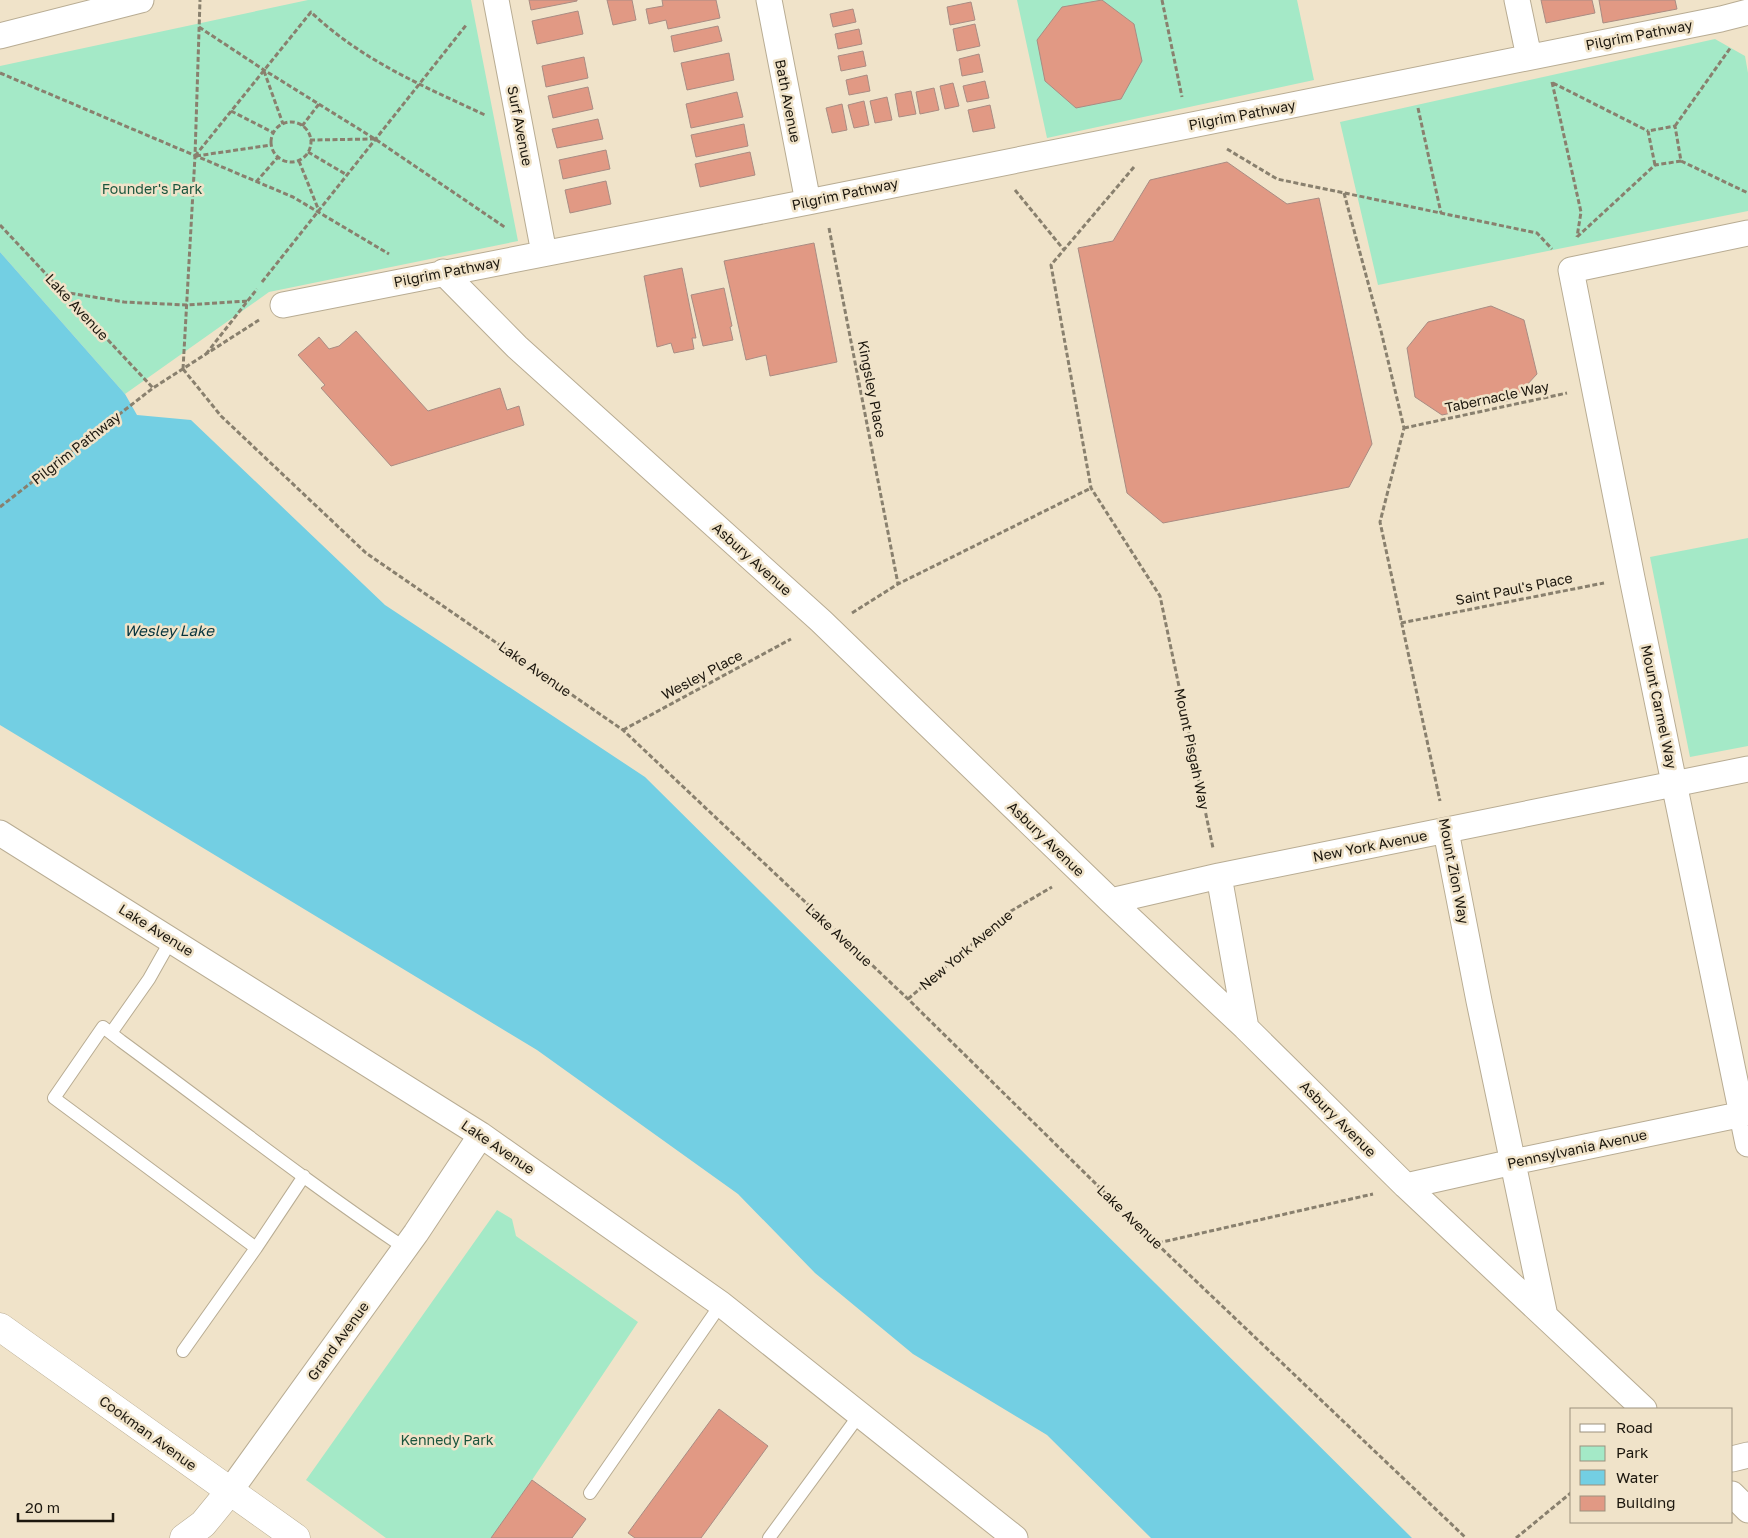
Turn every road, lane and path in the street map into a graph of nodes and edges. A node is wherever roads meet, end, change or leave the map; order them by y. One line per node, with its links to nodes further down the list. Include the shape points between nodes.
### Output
1 (141, 0): 10 (street)
2 (200, 0): 9 (path)
3 (496, 0): 49 (street, Surf Avenue)
4 (769, 0): 42 (street, Bath Avenue)
5 (1162, 0): 23 (path)
6 (1517, 0): 12 (street)
7 (1748, 12): 12 (street, Pilgrim Pathway)
8 (467, 24): 17 (path)
9 (199, 27): 13 (path); 31 (path)
10 (0, 36)
11 (1737, 40): 24 (path)
12 (1529, 57): 15 (street, Pilgrim Pathway); 16 (path)
13 (264, 70): 17 (path, via 311,12 378,63); 18 (path); 19 (path); 21 (path)
14 (0, 73): 31 (path)
15 (1412, 80): 23 (street, Pilgrim Pathway); 44 (path)
16 (1552, 82): 25 (path); 37 (path, via 1581,212 1576,238)
17 (418, 85): 20 (path); 27 (path)
18 (319, 104): 22 (path); 27 (path)
19 (231, 111): 26 (path); 31 (path)
20 (485, 115)
21 (283, 124): 22 (path, via 293,122); 26 (path)
22 (302, 126): 28 (path, via 309,133)
23 (1188, 126): 36 (street, Pilgrim Pathway); 40 (path, via 1277,179)
24 (1674, 126): 25 (path); 33 (path)
25 (1648, 130): 37 (path)
26 (274, 133): 29 (path)
27 (376, 139): 28 (path); 38 (path); 46 (path)
28 (310, 140): 30 (path)
29 (271, 145): 31 (path); 32 (path)
30 (308, 152): 34 (path); 38 (path)
31 (195, 156): 39 (path); 55 (path)
32 (278, 157): 34 (path, via 286,162); 39 (path)
33 (1681, 160): 37 (path); 41 (path)
34 (298, 161): 43 (path)
35 (1140, 163): 48 (path)
36 (994, 164): 42 (street, Pilgrim Pathway); 48 (path)
37 (1655, 165)
38 (347, 175): 43 (path)
39 (256, 182): 43 (path)
40 (1344, 193): 44 (path); 61 (path)
41 (1748, 193)
42 (816, 200): 49 (street, Pilgrim Pathway); 65 (path, Kingsley Place)
43 (319, 211): 50 (path); 54 (path)
44 (1441, 213): 51 (path, via 1537,233)
45 (0, 225): 53 (path, Lake Avenue)
46 (506, 228)
47 (1748, 233): 51 (street)
48 (1064, 250): 62 (path, via 1050,266)
49 (544, 253): 52 (street, Pilgrim Pathway)
50 (390, 254)
51 (1571, 270): 60 (street, Mount Carmel Way)
52 (443, 272): 56 (street, Pilgrim Pathway); 76 (street, Asbury Avenue, via 517,347 821,621)
53 (63, 292): 55 (path, via 124,302); 59 (path, Lake Avenue)
54 (248, 300): 55 (path); 57 (path)
55 (186, 305): 58 (path)
56 (283, 305): 57 (path, Pilgrim Pathway)
57 (206, 354): 58 (path, Pilgrim Pathway)
58 (183, 369): 59 (path, Pilgrim Pathway); 69 (path, Lake Avenue, via 221,416 366,553)
59 (153, 388): 63 (path, Pilgrim Pathway)
60 (1594, 388): 61 (path, Tabernacle Way); 64 (street, Mount Carmel Way)
61 (1404, 428): 67 (path, Mount Zion Way, via 1380,522)
62 (1091, 488): 65 (path); 74 (path, Mount Pisgah Way, via 1160,596)
63 (0, 508)
64 (1632, 578): 67 (path, Saint Paul's Place); 71 (street, Mount Carmel Way)
65 (898, 584): 66 (path)
66 (846, 617)
67 (1401, 623): 72 (path, Mount Zion Way)
68 (791, 639): 69 (path, Wesley Place)
69 (623, 730): 78 (path, Lake Avenue)
70 (1748, 769): 71 (street, New York Avenue)
71 (1674, 783): 72 (street, New York Avenue); 81 (street, Mount Carmel Way)
72 (1446, 831): 74 (street, New York Avenue); 84 (street, Mount Zion Way)
73 (0, 833): 77 (street, Lake Avenue)
74 (1219, 876): 76 (street, New York Avenue); 79 (street)
75 (1052, 887): 78 (path, New York Avenue, via 1011,911)
76 (1111, 901): 79 (street, Asbury Avenue)
77 (171, 940): 80 (lane, via 149,979); 82 (street, Lake Avenue)
78 (908, 999): 88 (path, Lake Avenue)
79 (1246, 1028): 86 (street, Asbury Avenue)
80 (111, 1033): 85 (lane); 89 (lane, via 102,1027 54,1098)
81 (1745, 1114): 83 (street, Mount Carmel Way); 84 (street, Pennsylvania Avenue)
82 (481, 1135): 90 (street, Grand Avenue); 91 (street, Lake Avenue)
83 (1748, 1144)
84 (1513, 1162): 86 (street, Pennsylvania Avenue); 92 (street, Mount Zion Way)
85 (304, 1176): 89 (lane); 90 (lane)
86 (1406, 1186): 92 (street, Asbury Avenue)
87 (1375, 1194): 88 (path)
88 (1157, 1244): 108 (path, Lake Avenue)
89 (256, 1248): 94 (lane)
90 (405, 1248): 99 (street, Grand Avenue)
91 (721, 1304): 96 (street, Lake Avenue); 100 (lane)
92 (1545, 1316): 95 (street, Asbury Avenue)
93 (0, 1327): 99 (street, Cookman Avenue)
94 (183, 1352)
95 (1643, 1408)
96 (860, 1414): 104 (street, Lake Avenue); 107 (lane)
97 (1748, 1455): 98 (street)
98 (1733, 1459)
99 (230, 1492): 105 (street, Grand Avenue, via 203,1524); 106 (street, Cookman Avenue)
100 (590, 1493)
101 (1570, 1494): 109 (path)
102 (1733, 1495): 103 (street)
103 (1748, 1510)
104 (1007, 1536)
105 (184, 1538)
106 (296, 1538)
107 (769, 1538)
108 (1466, 1538)
109 (1516, 1538)

